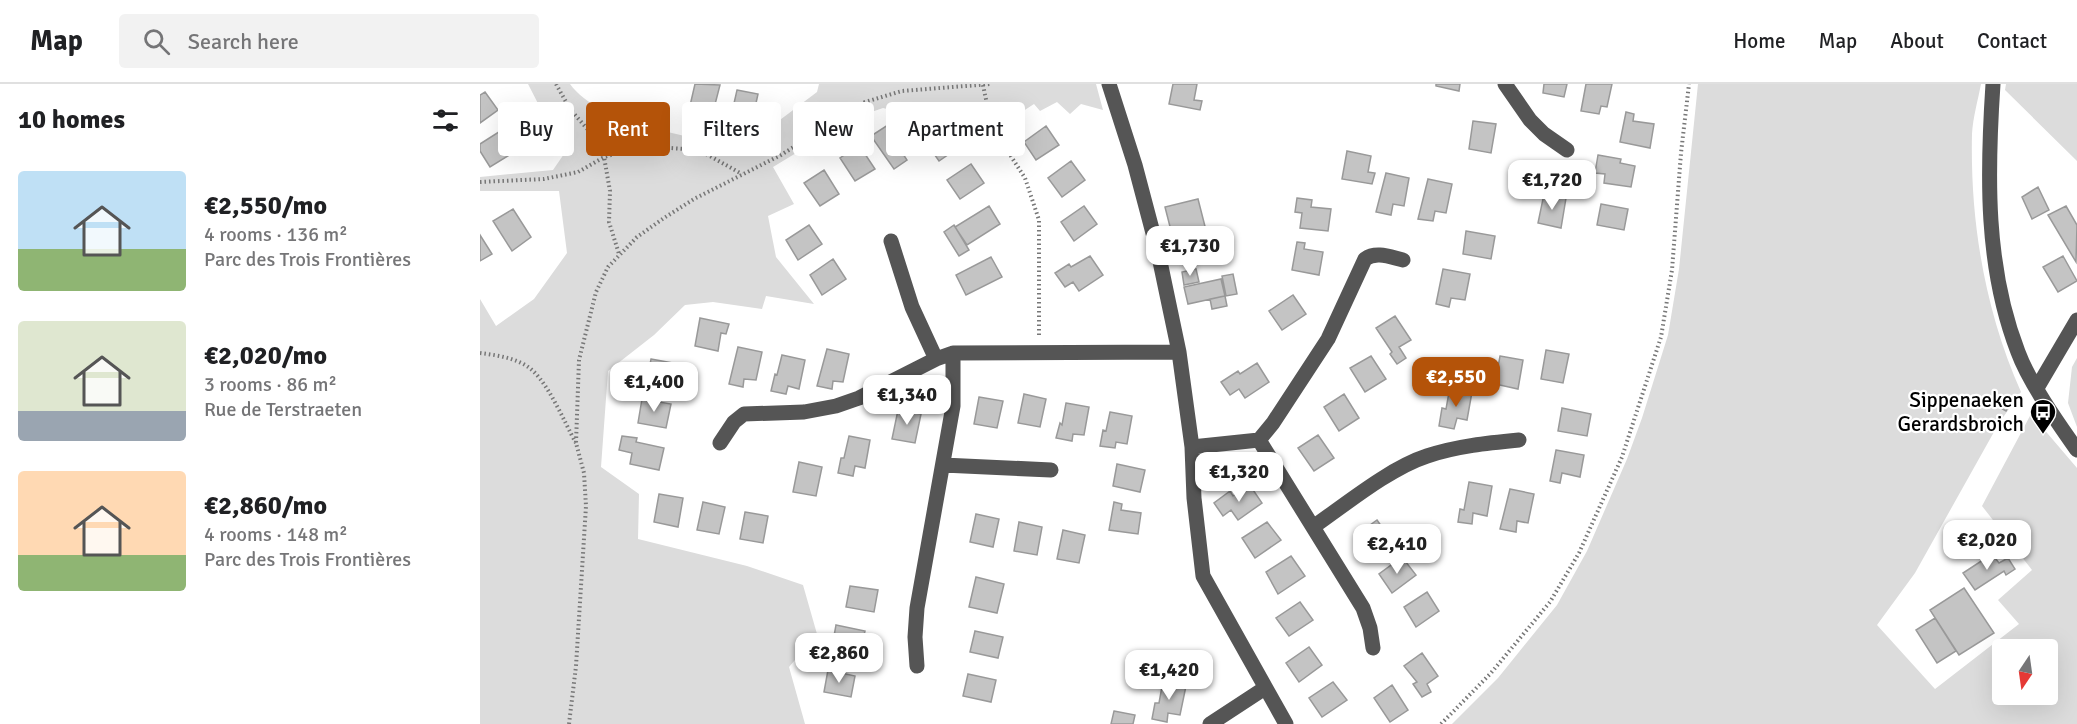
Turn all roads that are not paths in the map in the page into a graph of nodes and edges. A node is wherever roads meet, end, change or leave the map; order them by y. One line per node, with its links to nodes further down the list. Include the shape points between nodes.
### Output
1 (1109, 84): 8 (street, via 1158,252)
2 (1505, 84): 4 (street, via 1530,120)
3 (1993, 84): 11 (street, via 1988,158 1990,226 2005,316 2018,354)
4 (1567, 150)
5 (891, 241): 10 (street, via 912,307)
6 (1403, 260): 12 (street, via 1376,254 1365,259 1328,339)
7 (2077, 320): 11 (street)
8 (1179, 352): 9 (street); 15 (street)
9 (953, 353): 10 (street); 17 (street, via 953,406)
10 (936, 359): 14 (street, via 836,406 804,412 744,414)
11 (2037, 388): 16 (street)
12 (1259, 440): 15 (street); 19 (street)
13 (1519, 440): 19 (street, via 1476,444 1426,456 1390,475)
14 (720, 443)
15 (1192, 447): 22 (street, via 1203,576)
16 (2077, 450)
17 (943, 465): 18 (street); 21 (street, via 917,608)
18 (1051, 470)
19 (1313, 527): 20 (street, via 1364,608)
20 (1372, 648)
21 (917, 666)
22 (1265, 688): 23 (street); 24 (street)
23 (1210, 724)
24 (1286, 724)

